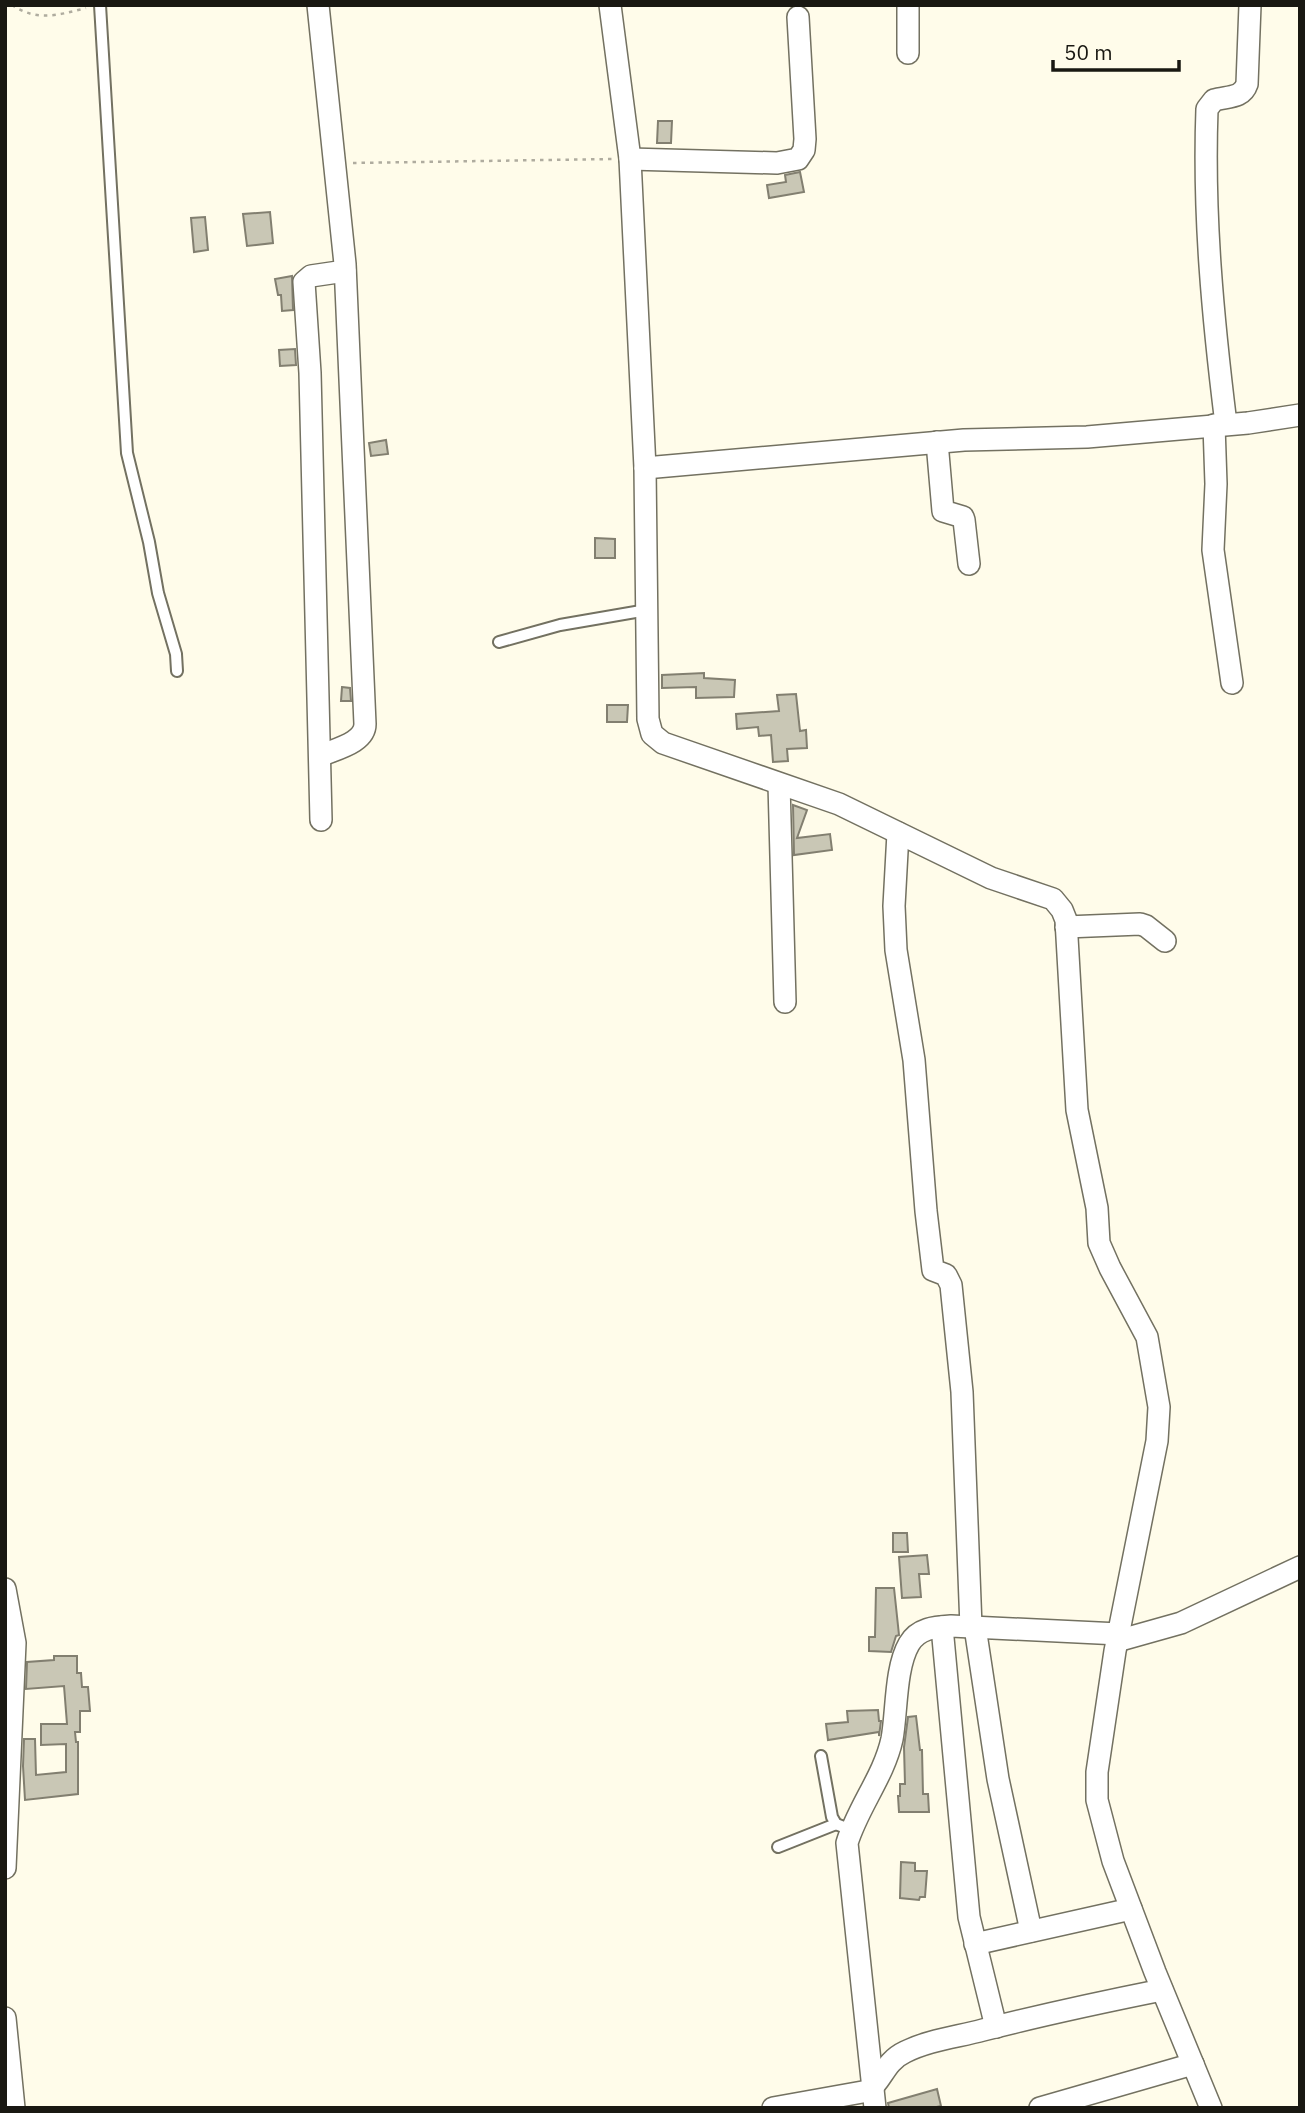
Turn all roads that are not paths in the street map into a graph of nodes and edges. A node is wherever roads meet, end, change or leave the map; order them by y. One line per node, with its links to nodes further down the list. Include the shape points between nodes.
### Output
1 (318, 5): 9 (street)
2 (610, 5): 8 (street)
3 (908, 5): 7 (street)
4 (1250, 5): 13 (street, via 1248,84 1234,97 1214,100 1207,109 1208,241)
5 (95, 6): 19 (lane, via 127,453)
6 (798, 17): 8 (street, via 805,139 798,159 777,163)
7 (908, 53)
8 (630, 159): 15 (street)
9 (345, 271): 10 (street); 11 (street, via 311,276 304,282)
10 (348, 372): 11 (street); 21 (street, via 365,730 360,738)
11 (310, 373): 21 (street)
12 (1300, 415): 13 (street)
13 (1220, 425): 14 (street, via 1087,437); 20 (street, via 1213,550)
14 (937, 442): 15 (street); 16 (street, via 943,511 963,517)
15 (645, 468): 17 (street)
16 (969, 564)
17 (647, 610): 18 (lane, via 560,625); 22 (street, via 652,734 663,743)
18 (499, 642)
19 (177, 671)
20 (1232, 683)
21 (320, 756): 23 (street)
22 (779, 784): 24 (street, via 839,804); 27 (street)
23 (321, 820)
24 (898, 833): 25 (street, via 991,878 1053,900 1062,910); 31 (street, via 894,922 914,1060 933,1270 946,1275 951,1285)
25 (1066, 927): 26 (street, via 1140,924); 32 (street, via 1076,1099 1097,1208 1099,1243 1147,1337 1160,1408)
26 (1166, 941)
27 (785, 1002)
28 (1300, 1567): 32 (street, via 1181,1623)
29 (5, 1589): 36 (street, via 15,1643)
30 (942, 1627): 31 (street); 34 (street, via 920,1632 910,1642 885,1762); 39 (street)
31 (973, 1627): 32 (street); 38 (street, via 998,1779)
32 (1118, 1637): 37 (street, via 1097,1772 1097,1800)
33 (821, 1756): 34 (lane, via 825,1789)
34 (843, 1827): 35 (lane); 44 (street)
35 (778, 1847)
36 (5, 1868)
37 (1131, 1909): 38 (street); 40 (street)
38 (1031, 1931): 39 (street)
39 (975, 1944): 42 (street)
40 (1163, 1990): 42 (street); 43 (street)
41 (5, 2018): 45 (street)
42 (996, 2027): 44 (street, via 902,2053 887,2065)
43 (1193, 2064): 47 (street); 48 (street)
44 (874, 2097): 46 (street, via 860,2094)
45 (14, 2108)
46 (773, 2108)
47 (1040, 2108)
48 (1211, 2108)

